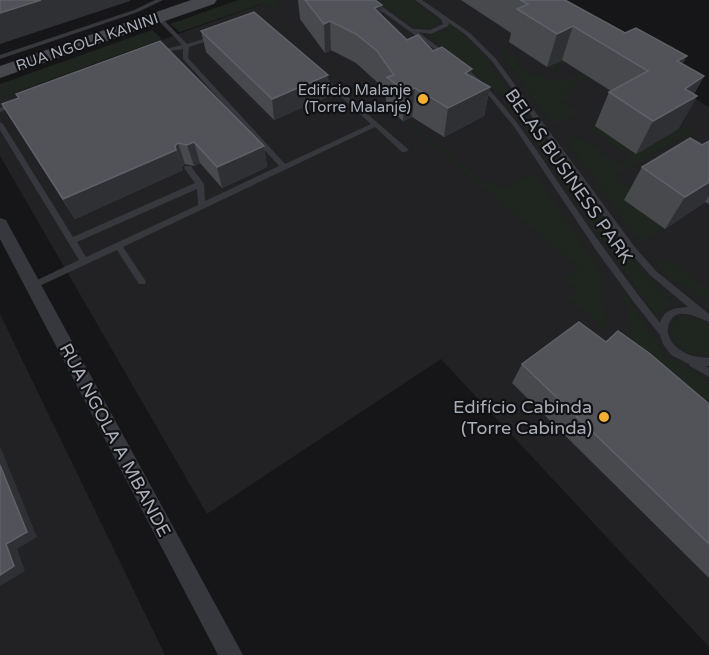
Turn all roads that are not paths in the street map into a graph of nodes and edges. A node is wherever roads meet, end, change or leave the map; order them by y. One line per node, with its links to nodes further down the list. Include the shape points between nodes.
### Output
1 (208, 0): 4 (main road, RUA NGOLA KANINI)
2 (418, 0): 5 (lane, BELAS BUSINESS PARK)
3 (372, 2): 6 (lane)
4 (158, 9): 8 (lane); 10 (lane, via 136,11); 14 (main road, RUA NGOLA KANINI)
5 (444, 17): 6 (lane, via 446,25 437,31); 30 (lane, BELAS BUSINESS PARK, via 494,60 631,248 653,273)
6 (410, 28): 11 (lane)
7 (226, 32): 8 (lane)
8 (182, 46): 9 (lane); 21 (lane, via 185,58)
9 (155, 53)
10 (0, 57)
11 (450, 57)
12 (458, 64): 31 (lane, BELAS BUSINESS PARK, via 509,113 605,257)
13 (309, 65): 18 (lane)
14 (0, 72)
15 (22, 102): 16 (lane)
16 (0, 110)
17 (0, 124): 25 (lane)
18 (376, 124): 19 (lane); 21 (lane)
19 (405, 150)
20 (188, 168): 22 (lane)
21 (285, 168): 23 (lane)
22 (200, 184): 23 (lane); 25 (lane)
23 (202, 206): 26 (lane)
24 (0, 224): 29 (street, RUA NGOLA A MBANDE)
25 (72, 242): 27 (lane)
26 (118, 245): 27 (lane); 28 (lane)
27 (84, 261): 29 (lane)
28 (142, 282)
29 (32, 286): 35 (street, RUA NGOLA A MBANDE)
30 (706, 316): 31 (lane, BELAS BUSINESS PARK, via 690,311 673,313 663,322)
31 (662, 332): 32 (lane, BELAS BUSINESS PARK, via 670,348)
32 (688, 360): 33 (lane); 34 (lane, BELAS BUSINESS PARK)
33 (709, 362)
34 (709, 373)
35 (231, 655)

